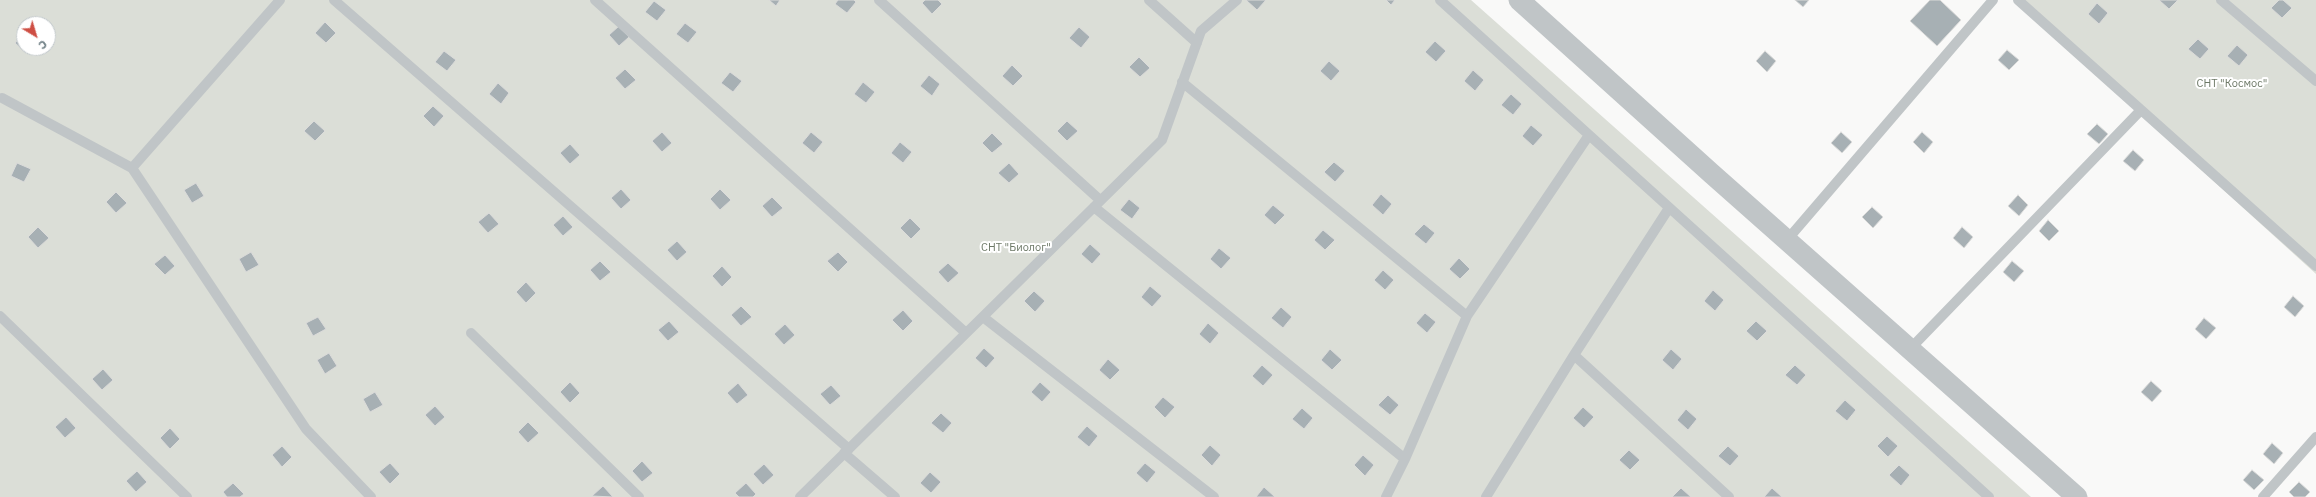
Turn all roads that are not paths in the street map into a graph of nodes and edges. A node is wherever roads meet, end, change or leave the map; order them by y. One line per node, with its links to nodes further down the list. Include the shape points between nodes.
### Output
1 (280, 0): 18 (lane)
2 (334, 0): 31 (lane)
3 (595, 0): 27 (lane)
4 (879, 0): 19 (lane)
5 (1149, 0): 12 (lane)
6 (1237, 0): 12 (lane, via 1202,31)
7 (1440, 0): 17 (lane)
8 (1519, 0): 21 (street)
9 (1993, 0): 21 (lane)
10 (2018, 0): 16 (lane)
11 (2221, 0): 13 (lane)
12 (1197, 43): 14 (lane)
13 (2316, 81)
14 (1182, 82): 19 (lane, via 1162,140); 24 (lane)
15 (1, 99): 18 (lane)
16 (2141, 110): 22 (lane); 28 (lane)
17 (1589, 135): 20 (lane); 24 (lane)
18 (132, 168): 34 (lane, via 306,429)
19 (1097, 204): 25 (lane); 32 (lane)
20 (1669, 208): 29 (lane); 42 (lane)
21 (1787, 240): 28 (street)
22 (2316, 266)
23 (0, 316): 33 (lane)
24 (1467, 316): 32 (lane)
25 (983, 317): 27 (lane); 38 (lane)
26 (471, 333): 35 (lane)
27 (966, 333): 31 (lane)
28 (1910, 349): 43 (street)
29 (1574, 355): 40 (lane); 41 (lane)
30 (2316, 437): 44 (lane)
31 (847, 451): 36 (lane); 37 (lane)
32 (1405, 459): 39 (lane)
33 (187, 497)
34 (371, 497)
35 (639, 497)
36 (800, 497)
37 (895, 497)
38 (1214, 497)
39 (1386, 497)
40 (1486, 497)
41 (1729, 497)
42 (1989, 497)
43 (2077, 497)
44 (2263, 497)

